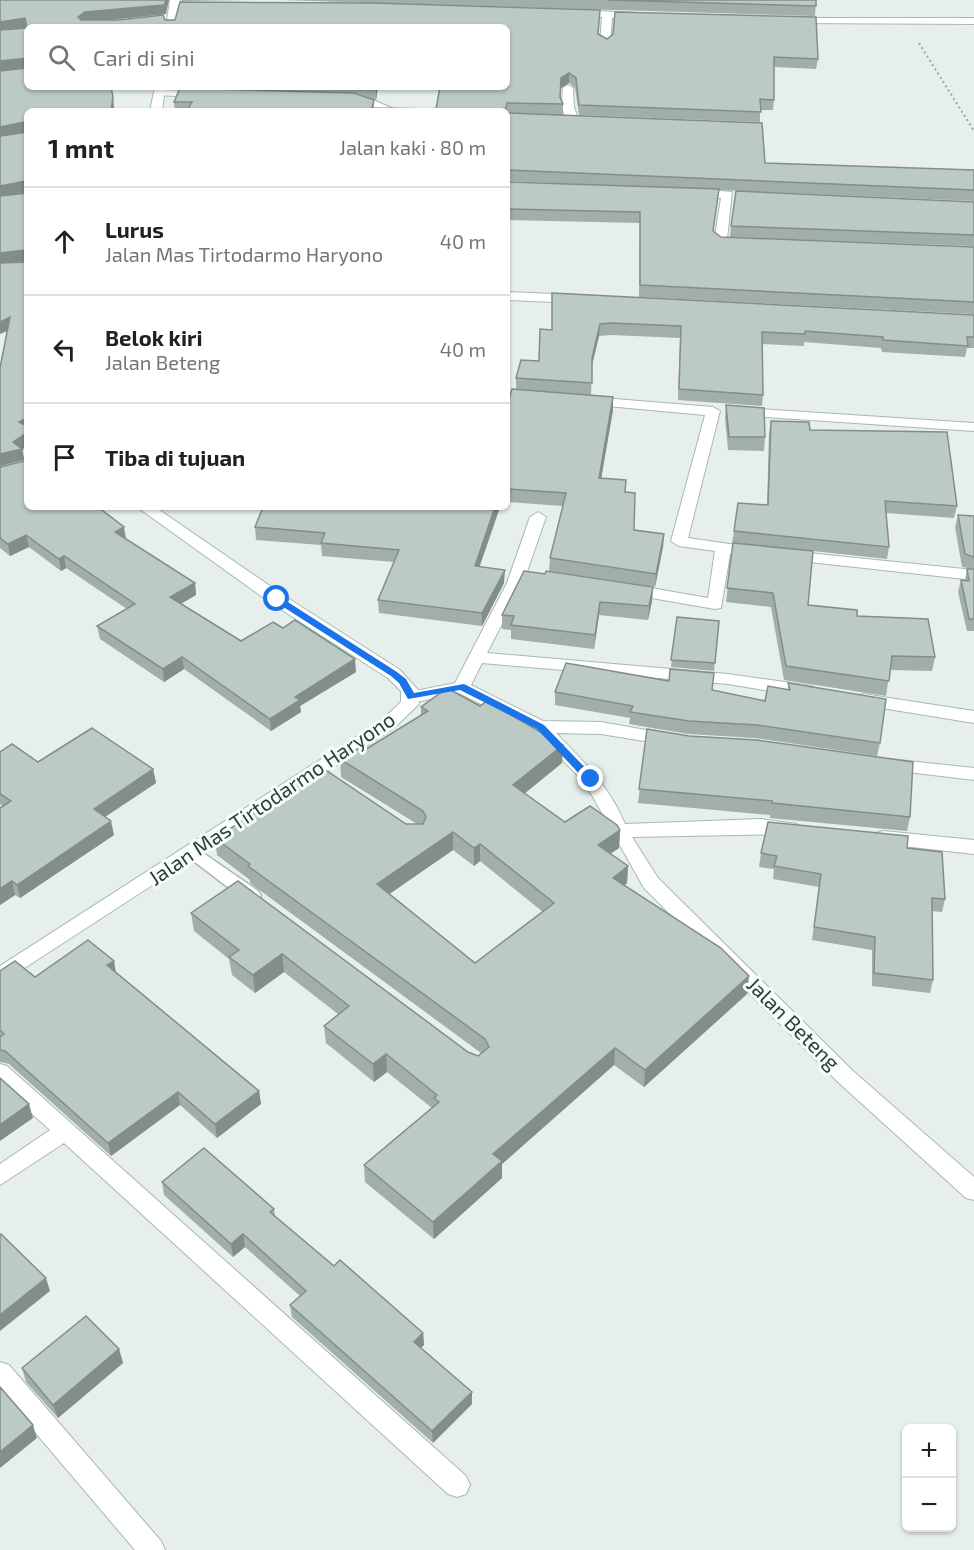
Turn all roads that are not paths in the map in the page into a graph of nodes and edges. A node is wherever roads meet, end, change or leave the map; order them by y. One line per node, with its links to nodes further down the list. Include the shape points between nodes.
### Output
1 (175, 3): 2 (street); 8 (street)
2 (186, 5)
3 (560, 12): 4 (street)
4 (607, 14): 5 (street); 9 (street)
5 (650, 16)
6 (784, 21): 7 (street)
7 (974, 21)
8 (168, 22)
9 (605, 44)
10 (568, 88): 16 (street)
11 (160, 90): 12 (street); 14 (street)
12 (215, 95)
13 (334, 98): 15 (street, via 356,98)
14 (157, 108)
15 (384, 108)
16 (573, 121)
17 (681, 193): 18 (street)
18 (728, 195): 19 (street); 20 (street, via 720,242)
19 (744, 195)
20 (753, 244)
21 (510, 296): 22 (street)
22 (590, 300)
23 (571, 399): 24 (street)
24 (713, 411): 25 (street); 28 (street, via 679,541)
25 (974, 427)
26 (149, 510): 33 (street, Jalan Mas Tirtodarmo Haryono, via 394,674 403,681)
27 (538, 517): 31 (street, via 525,575)
28 (723, 548): 29 (street); 30 (street, via 716,604)
29 (974, 575)
30 (612, 587)
31 (476, 657): 32 (street); 34 (street, via 728,679)
32 (461, 687): 33 (street); 35 (street, Jalan Beteng)
33 (411, 697): 38 (street, Jalan Mas Tirtodarmo Haryono, via 410,704 398,716)
34 (974, 717)
35 (540, 727): 36 (street, via 601,728); 42 (street, Jalan Beteng, via 591,779 609,804)
36 (688, 742)
37 (866, 763): 39 (street)
38 (317, 770): 40 (street); 45 (street, Jalan Mas Tirtodarmo Haryono)
39 (974, 774)
40 (337, 783)
41 (808, 830): 42 (street, via 760,826)
42 (619, 831): 51 (street, Jalan Beteng, via 651,883 846,1077)
43 (867, 836): 44 (street)
44 (974, 847)
45 (193, 852): 46 (lane); 47 (street, Jalan Mas Tirtodarmo Haryono)
46 (269, 909)
47 (0, 976)
48 (0, 1072): 49 (street)
49 (64, 1132): 50 (street); 53 (street)
50 (0, 1176)
51 (974, 1191)
52 (0, 1372): 54 (street)
53 (458, 1485)
54 (152, 1550)

